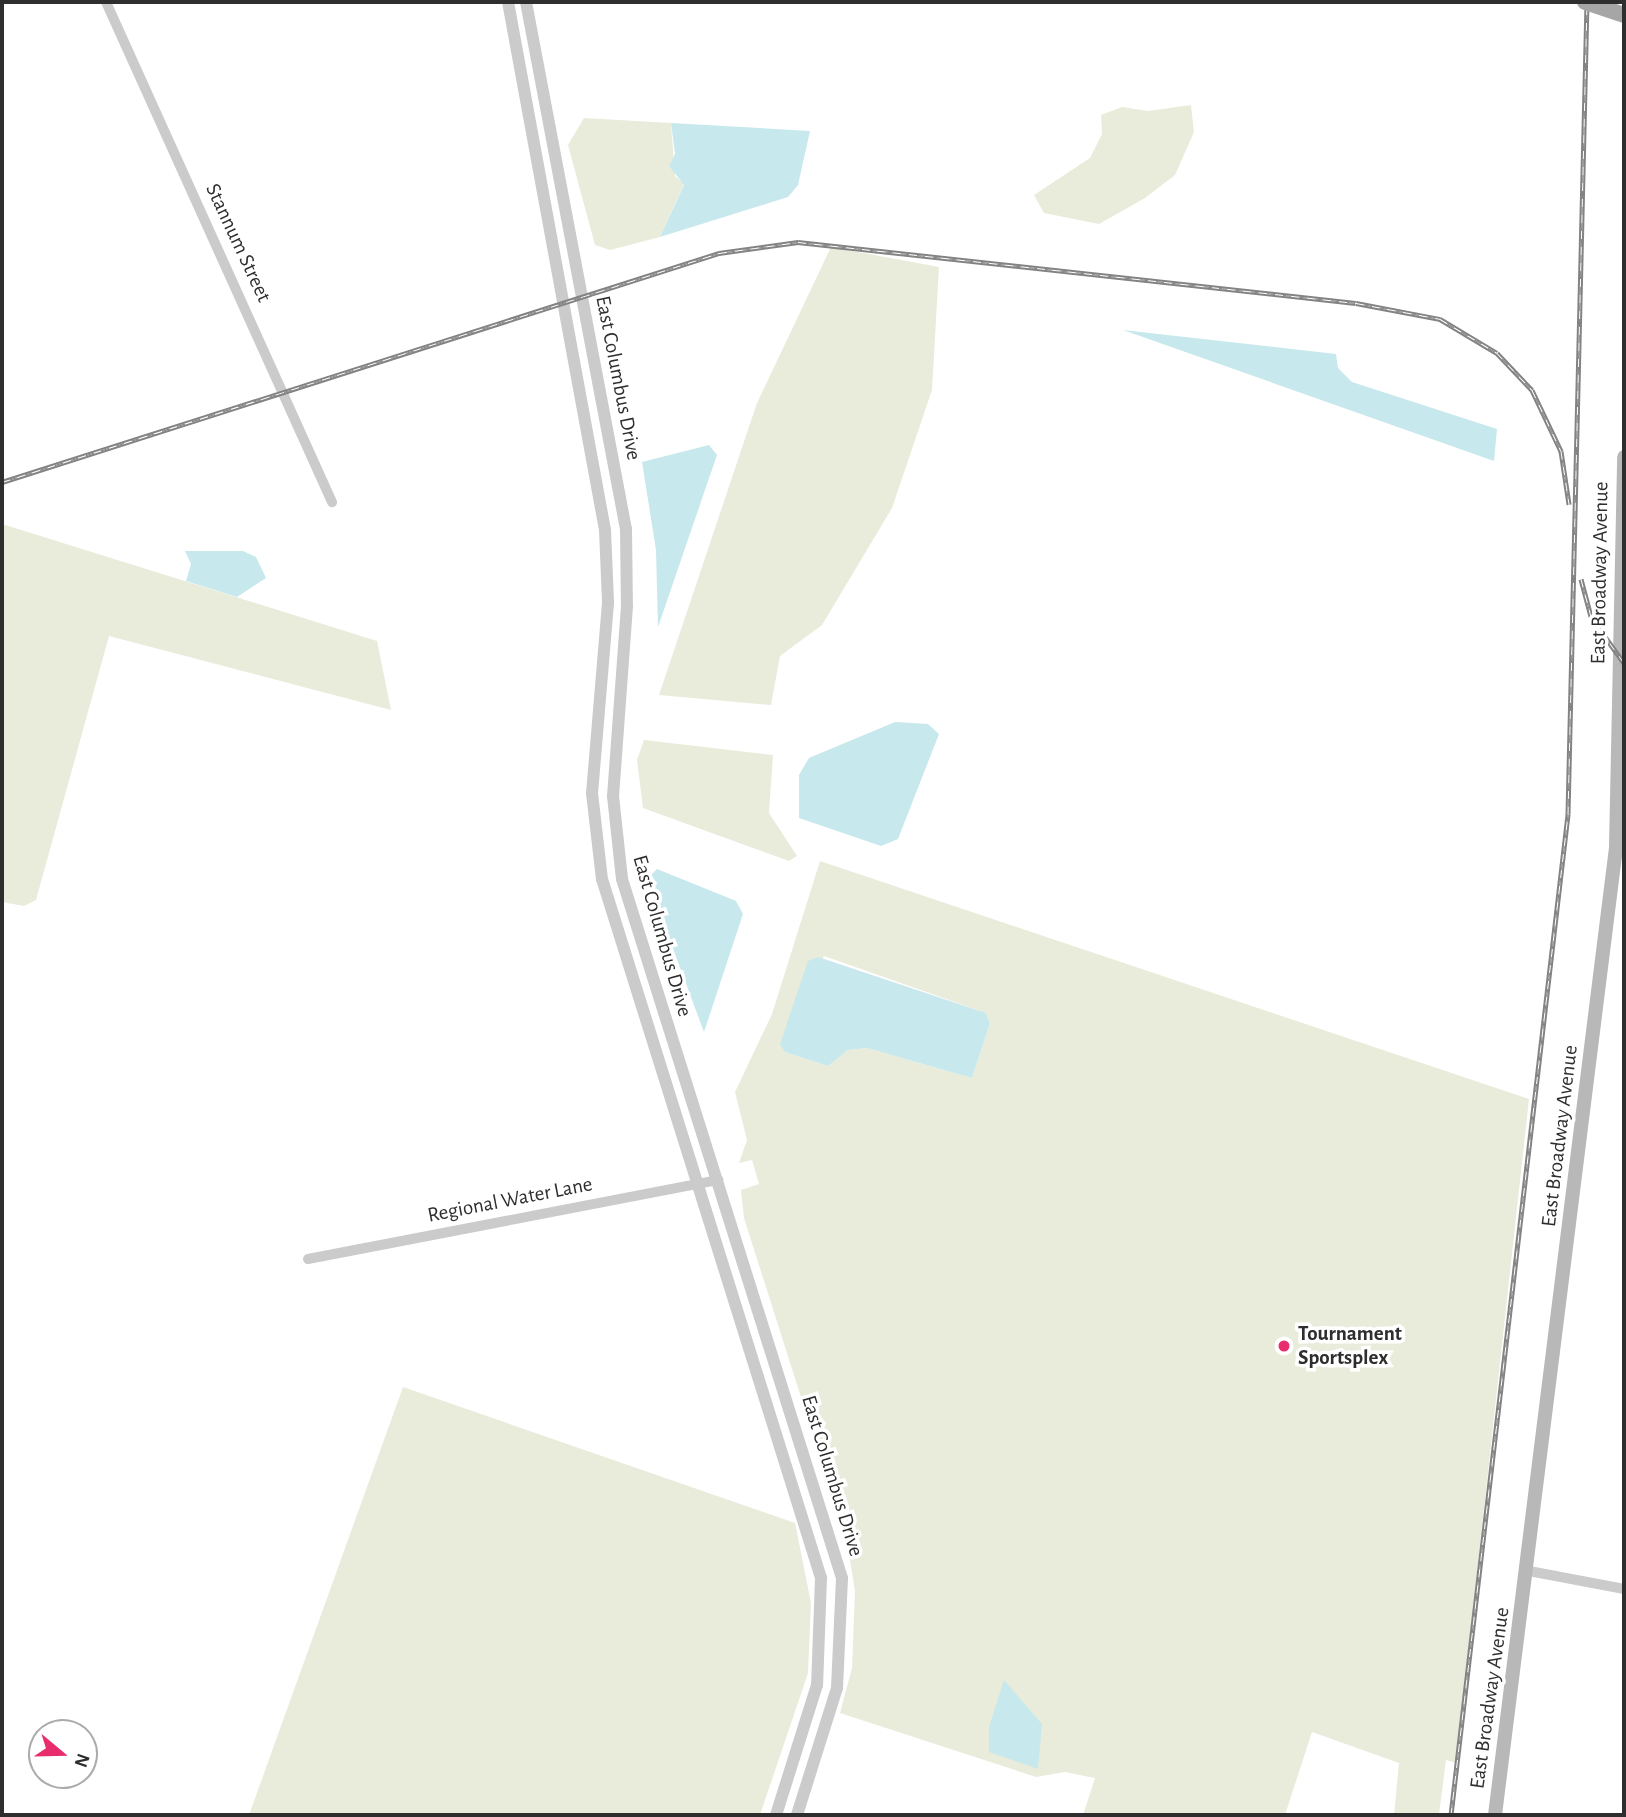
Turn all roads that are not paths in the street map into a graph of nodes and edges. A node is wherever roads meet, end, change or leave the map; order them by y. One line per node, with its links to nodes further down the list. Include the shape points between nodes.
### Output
1 (106, 2): 9 (street, Stannum Street)
2 (508, 2): 7 (street, East Columbus Drive)
3 (526, 2): 6 (street, East Columbus Drive)
4 (1585, 2): 5 (main road, bridge)
5 (1624, 15)
6 (544, 93): 7 (street); 11 (street, East Columbus Drive, via 626,529)
7 (525, 97): 10 (street, East Columbus Drive, via 605,530 608,603)
8 (1624, 457): 15 (main road, East Broadway Avenue, via 1616,847)
9 (332, 502)
10 (597, 716): 11 (street); 13 (street, East Columbus Drive, via 592,793 602,878)
11 (618, 717): 12 (street, East Columbus Drive, via 613,796 622,879)
12 (718, 1180): 13 (street, Regional Water Lane); 18 (street, East Columbus Drive, via 842,1578 837,1688)
13 (699, 1183): 14 (street, Regional Water Lane); 17 (street, East Columbus Drive, via 821,1578 817,1685)
14 (308, 1259)
15 (1529, 1571): 16 (street); 19 (main road, East Broadway Avenue)
16 (1624, 1589)
17 (776, 1815)
18 (797, 1815)
19 (1495, 1815)

